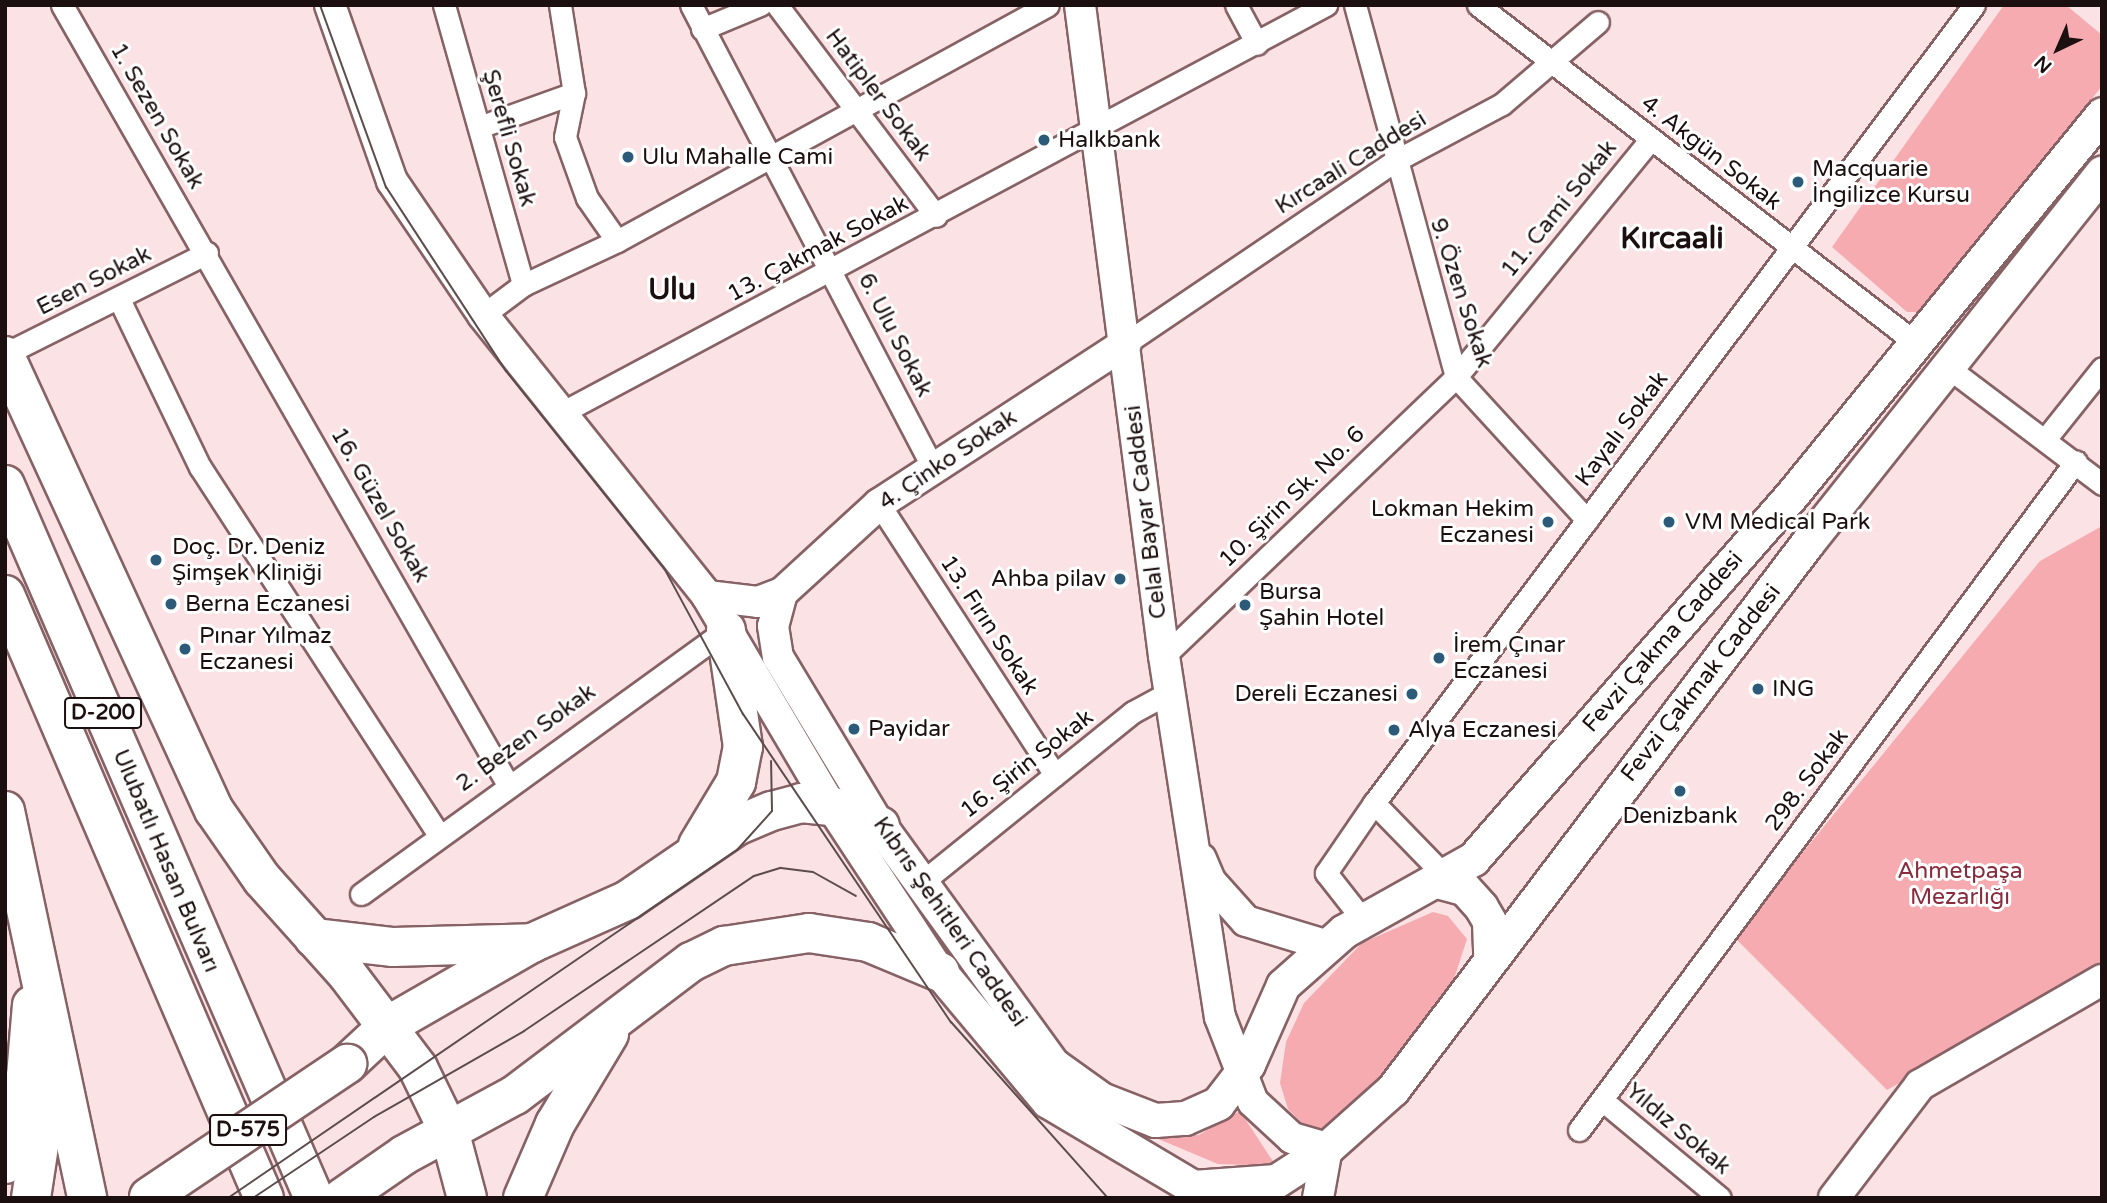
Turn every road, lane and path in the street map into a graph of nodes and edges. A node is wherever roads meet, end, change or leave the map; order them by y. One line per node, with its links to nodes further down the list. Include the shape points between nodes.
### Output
1 (62, 5): 31 (street, 1. Sezen Sokak)
2 (330, 5): 35 (main road, via 392,181)
3 (444, 5): 22 (street, Şerefli Sokak)
4 (560, 5): 19 (street)
5 (691, 5): 16 (street, 6. Ulu Sokak)
6 (760, 5): 16 (street)
7 (777, 5): 20 (street, Hatipler Sokak)
8 (1048, 5): 20 (street)
9 (1080, 5): 23 (main road, Celal Bayar Caddesi)
10 (1236, 5): 17 (street)
11 (1326, 5): 17 (street, 13. Çakmak Sokak)
12 (1355, 5): 26 (street, 9. Özen Sokak)
13 (1478, 5): 18 (street, 4. Akgün Sokak)
14 (1974, 5): 30 (street, Kayalı Sokak)
15 (1598, 22): 18 (street, Kırcaali Caddesi)
16 (702, 29): 25 (street, 6. Ulu Sokak)
17 (1257, 44): 23 (street, 13. Çakmak Sokak)
18 (1554, 64): 24 (street, 4. Akgün Sokak); 26 (street, Kırcaali Caddesi, via 1502,104)
19 (575, 93): 22 (street); 29 (street, via 565,137 587,198)
20 (856, 111): 25 (street); 28 (street, Hatipler Sokak)
21 (2102, 114): 36 (main road, Fevzi Çakma Caddesi)
22 (479, 127): 33 (street, Şerefli Sokak)
23 (1098, 132): 28 (street, 13. Çakmak Sokak); 37 (main road, Celal Bayar Caddesi)
24 (1650, 140): 30 (street, 4. Akgün Sokak); 41 (street, 11. Cami Sokak)
25 (772, 156): 29 (street); 32 (street, 6. Ulu Sokak)
26 (1394, 162): 37 (street, Kırcaali Caddesi); 41 (street, 9. Özen Sokak)
27 (2102, 173): 39 (main road, Fevzi Çakmak Caddesi)
28 (936, 216): 32 (street, 13. Çakmak Sokak)
29 (617, 241): 33 (street)
30 (1792, 248): 36 (street, 4. Akgün Sokak); 49 (street, Kayalı Sokak)
31 (206, 253): 34 (street, Esen Sokak); 57 (street, 16. Güzel Sokak)
32 (834, 271): 42 (street, 13. Çakmak Sokak); 45 (street, 6. Ulu Sokak)
33 (523, 285): 35 (street)
34 (119, 299): 38 (street, Esen Sokak); 63 (street, via 200,467)
35 (483, 315): 42 (main road)
36 (1912, 340): 65 (main road, Fevzi Çakma Caddesi, via 1790,497 1473,859)
37 (1126, 344): 45 (main road, 4. Çinko Sokak); 54 (main road, Celal Bayar Caddesi)
38 (5, 355): 69 (highway, via 214,810)
39 (1946, 366): 43 (street); 72 (main road, Fevzi Çakmak Caddesi)
40 (2102, 368): 43 (street)
41 (1456, 377): 49 (street, 9. Özen Sokak); 54 (street, 10. Şirin Sk. No. 6)
42 (563, 412): 52 (main road)
43 (2047, 437): 44 (street)
44 (2076, 461): 46 (street); 79 (street, 298. Sokak)
45 (933, 468): 48 (main road, 4. Çinko Sokak)
46 (2102, 484)
47 (5, 485): 89 (highway, Ulubatlı Hasan Bulvarı / D-200)
48 (879, 504): 50 (main road, 4. Çinko Sokak); 56 (street, 13. Fırın Sokak)
49 (1587, 520): 58 (street, Kayalı Sokak)
50 (782, 593): 52 (main road, via 758,602); 61 (main road, Kıbrıs Şehitleri Caddesi, via 773,626 778,657)
51 (5, 595): 88 (highway, Ulubatlı Hasan Bulvarı / D-200)
52 (707, 596): 53 (main road)
53 (726, 630): 57 (street, 2. Bezen Sokak); 59 (main road); 64 (highway, via 743,747 736,782 713,827)
54 (1164, 656): 55 (main road, Celal Bayar Caddesi)
55 (1170, 692): 56 (street, 16. Şirin Sokak, via 1133,712); 62 (main road, Celal Bayar Caddesi)
56 (1055, 775): 66 (street, 16. Şirin Sokak)
57 (507, 783): 63 (street, 2. Bezen Sokak)
58 (1374, 803): 65 (street); 68 (street, Kayalı Sokak, via 1326,873)
59 (831, 806): 61 (highway); 64 (highway, via 801,803 772,811); 73 (main road)
60 (5, 811): 70 (highway)
61 (880, 826): 66 (main road, Kıbrıs Şehitleri Caddesi)
62 (1189, 830): 68 (main road, via 1211,882 1246,921); 78 (main road, Celal Bayar Caddesi, via 1220,1017)
63 (439, 835): 67 (street, 2. Bezen Sokak)
64 (686, 857): 71 (highway, via 628,900)
65 (1441, 878): 68 (main road, Fevzi Çakma Caddesi); 72 (main road, via 1464,888 1481,907 1489,921)
66 (921, 883): 78 (main road, Kıbrıs Şehitleri Caddesi, via 1052,1064 1101,1099 1155,1120 1185,1118 1218,1104)
67 (361, 894)
68 (1344, 932): 78 (main road, via 1283,985)
69 (314, 939): 71 (highway, via 393,947); 76 (highway)
70 (36, 940): 77 (highway); 83 (highway, via 26,1076)
71 (532, 943): 76 (highway)
72 (1490, 959): 82 (main road, Fevzi Çakmak Caddesi, via 1393,1089)
73 (940, 972): 75 (highway, via 868,942 775,934 691,962); 84 (main road, via 1048,1101)
74 (2102, 980): 95 (main road, via 1920,1085)
75 (621, 1015): 81 (highway, via 515,1095); 92 (highway, via 555,1124)
76 (389, 1025): 81 (highway); 85 (highway, D-575, bridge, via 347,1064)
77 (54, 1054): 86 (highway); 87 (highway)
78 (1237, 1083): 82 (main road, Celal Bayar Caddesi, via 1270,1122 1292,1138)
79 (1602, 1100): 80 (street, 298. Sokak); 94 (street, Yıldız Sokak)
80 (1580, 1130)
81 (450, 1134): 90 (highway, via 404,1155); 91 (highway)
82 (1327, 1148): 84 (main road, Fevzi Çakmak Caddesi, via 1276,1181); 93 (main road)
83 (5, 1164)
84 (1202, 1192)
85 (148, 1197)
86 (31, 1198)
87 (87, 1198)
88 (264, 1198)
89 (314, 1198)
90 (342, 1198)
91 (467, 1198)
92 (523, 1198)
93 (1318, 1198)
94 (1720, 1198)
95 (1834, 1198)

